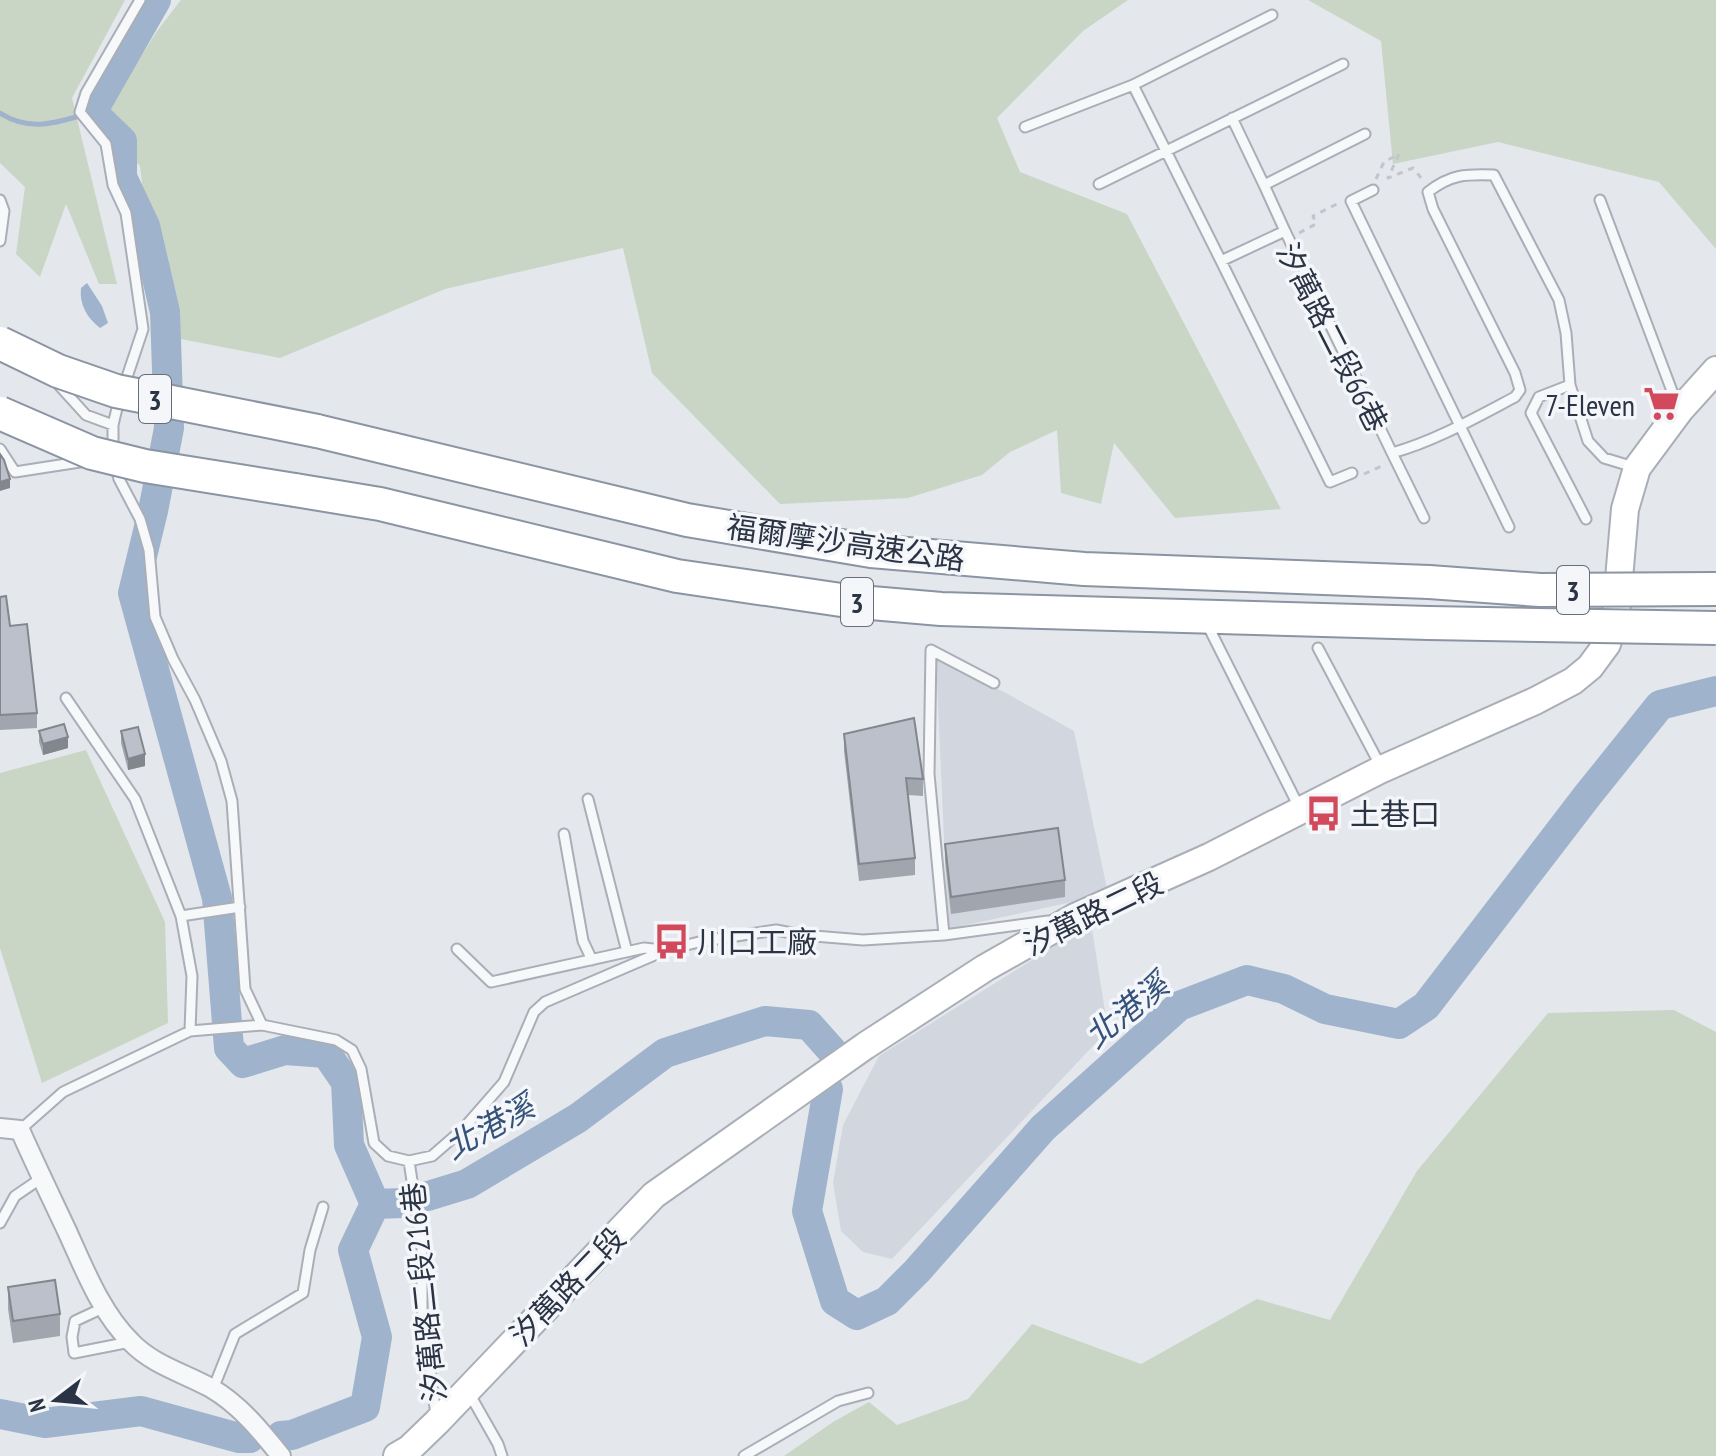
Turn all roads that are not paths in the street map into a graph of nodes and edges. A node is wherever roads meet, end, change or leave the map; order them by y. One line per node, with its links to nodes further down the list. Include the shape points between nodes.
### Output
1 (140, 0): 23 (lane, via 80,112 106,144 113,185 126,213 143,329)
2 (1272, 15): 4 (lane)
3 (1343, 64): 5 (lane)
4 (1133, 85): 6 (lane); 8 (lane)
5 (1232, 118): 8 (lane); 10 (lane)
6 (1025, 127)
7 (1365, 134): 10 (lane)
8 (1165, 150): 9 (lane); 16 (lane)
9 (1099, 184)
10 (1264, 185): 14 (lane)
11 (1373, 190): 24 (lane, via 1351,201)
12 (0, 200): 15 (lane)
13 (1600, 200): 21 (lane)
14 (1287, 235): 16 (lane, 汐萬路二段66巷); 26 (lane, 汐萬路二段66巷)
15 (0, 241)
16 (1221, 261): 29 (lane, via 1330,482)
17 (0, 332): 23 (lane, via 86,415)
18 (0, 343): 33 (highway, 福爾摩沙高速公路 / 3, bridge, via 116,391 317,431 687,520 871,551 1084,569 1540,590)
19 (1715, 372): 21 (street, 汐萬路二段)
20 (1570, 385): 24 (lane, 汐萬路二段66巷, via 1559,300 1494,175 1465,173 1428,192 1520,390); 28 (lane, via 1588,441 1604,458); 31 (lane, via 1539,397 1531,413)
21 (1680, 410): 28 (street, 汐萬路二段)
22 (0, 413): 34 (highway, 福爾摩沙高速公路 / 3, bridge, via 51,437 145,466 380,504 677,576 848,601 941,609)
23 (113, 425): 27 (lane)
24 (1458, 426): 26 (lane, 汐萬路二段66巷); 32 (lane)
25 (0, 449): 27 (lane, via 15,472)
26 (1394, 456): 30 (lane)
27 (113, 457): 43 (lane, via 149,550 155,617 221,761 232,801)
28 (1637, 468): 39 (street, 汐萬路二段, via 1625,509 1616,614 1607,644 1590,667 1535,701)
29 (1352, 473)
30 (1424, 518)
31 (1586, 519)
32 (1509, 527)
33 (1716, 589)
34 (1716, 628)
35 (1210, 630): 41 (lane)
36 (1318, 648): 39 (lane)
37 (994, 683): 46 (lane, via 931,650 929,774)
38 (66, 698): 44 (lane, via 135,799)
39 (1382, 769): 41 (street, 汐萬路二段)
40 (588, 799): 49 (lane)
41 (1300, 809): 45 (street, 汐萬路二段)
42 (564, 834): 50 (lane, via 583,941)
43 (240, 907): 44 (lane); 51 (lane, via 245,989)
44 (181, 916): 52 (lane, via 192,976)
45 (1075, 917): 46 (lane); 62 (street, 汐萬路二段, via 865,1046 654,1195)
46 (944, 935): 48 (lane, via 863,940 776,930)
47 (457, 949): 50 (lane, via 491,982)
48 (666, 950): 49 (lane); 55 (lane, via 545,1002 534,1012 504,1082 432,1156)
49 (627, 952): 50 (lane)
50 (592, 960)
51 (262, 1025): 52 (lane); 55 (lane, via 336,1040 352,1050 361,1069 374,1143 388,1156)
52 (190, 1031): 54 (lane, via 63,1092)
53 (0, 1128): 54 (street)
54 (20, 1130): 56 (street)
55 (409, 1161): 64 (lane, 汐萬路二段216巷)
56 (40, 1179): 58 (lane, via 15,1196); 59 (street)
57 (323, 1207): 61 (lane, via 303,1293 235,1334)
58 (0, 1223)
59 (105, 1307): 60 (street); 60 (lane, via 75,1321 74,1353)
60 (130, 1342): 61 (street, via 153,1360)
61 (213, 1389): 65 (street, via 250,1417)
62 (467, 1390): 64 (street, 汐萬路二段); 67 (lane)
63 (868, 1393): 68 (lane, via 838,1401)
64 (437, 1422): 66 (street, 汐萬路二段)
65 (281, 1456)
66 (397, 1456)
67 (502, 1456)
68 (744, 1456)

